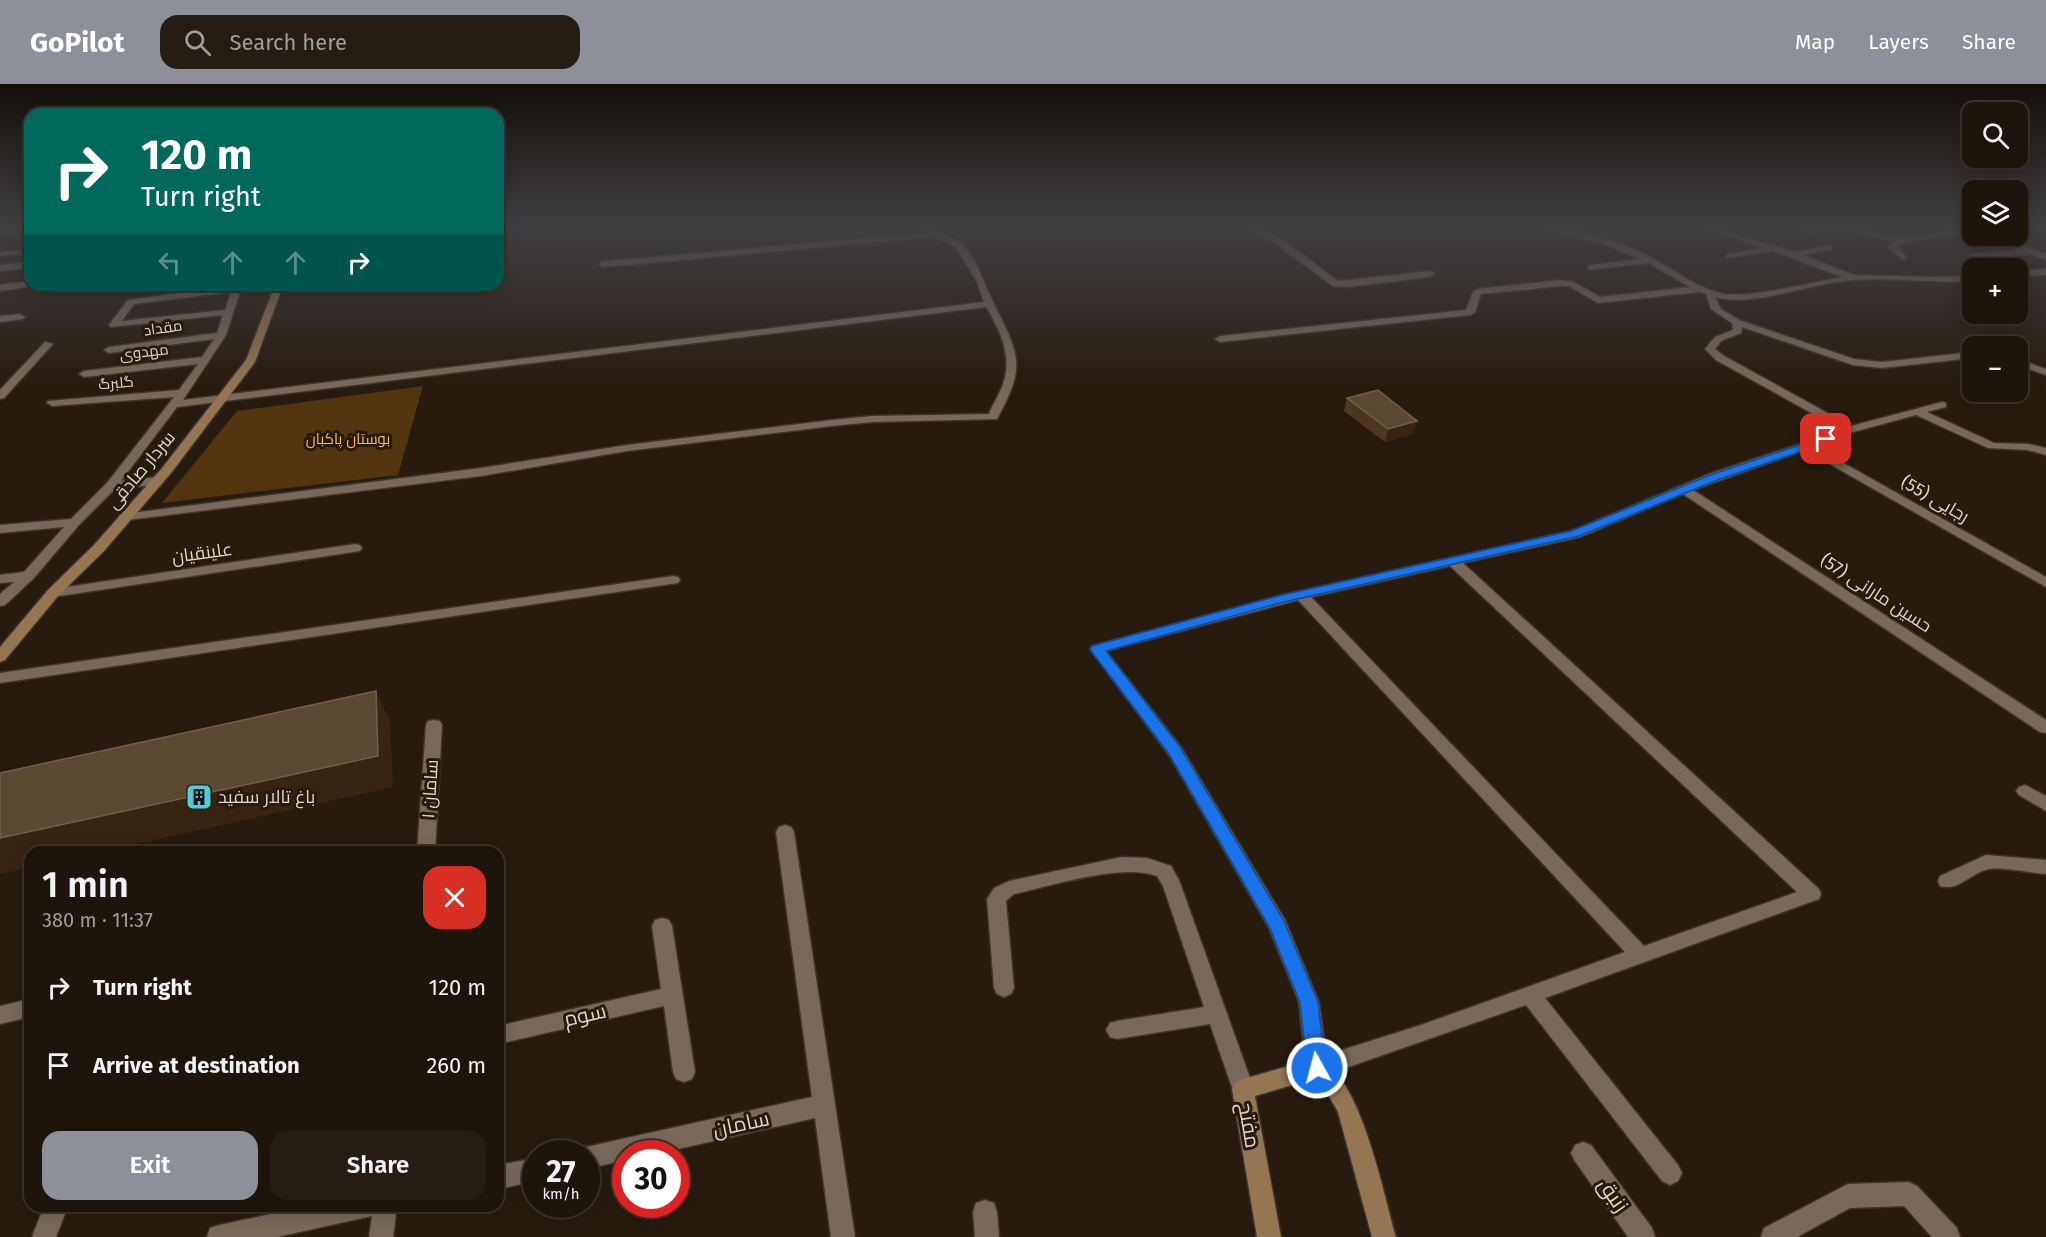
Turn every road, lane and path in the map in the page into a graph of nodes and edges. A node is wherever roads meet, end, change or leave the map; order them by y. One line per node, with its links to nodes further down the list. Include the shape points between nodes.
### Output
1 (980, 280): 12 (street)
2 (1330, 280): 3 (street, via 1336,284)
3 (1382, 280)
4 (1685, 280): 11 (street)
5 (1843, 280): 11 (street, via 1735,298)
6 (24, 285): 7 (street)
7 (0, 288)
8 (209, 291): 16 (street, via 131,302 114,325)
9 (236, 291): 14 (street)
10 (277, 291): 30 (street, سردار صادقی, via 251,360)
11 (1706, 291): 18 (street, via 1715,309); 20 (street, via 1598,300 1571,284 1536,286 1477,292 1470,312)
12 (989, 304): 30 (street); 41 (street, via 1011,351 1010,381 993,417 832,423)
13 (179, 307): 16 (street)
14 (229, 312): 16 (street); 19 (street)
15 (20, 317): 17 (street)
16 (176, 318)
17 (0, 319)
18 (1736, 322): 23 (street, via 1853,362 1882,365); 35 (street, via 1738,332 1718,339 1710,349)
19 (221, 335): 22 (street, مقداد); 24 (street)
20 (1220, 339)
21 (48, 344): 29 (street)
22 (109, 350)
23 (1962, 356)
24 (207, 360): 27 (street, مهدوی); 28 (street)
25 (2028, 366): 26 (street)
26 (2046, 372)
27 (84, 374)
28 (183, 393): 31 (street, گلبرگ); 32 (street)
29 (0, 396)
30 (222, 398): 32 (street); 38 (street, سردار صادقی)
31 (52, 403)
32 (174, 404): 39 (street)
33 (1942, 405): 34 (street)
34 (1917, 412): 35 (street); 37 (street, via 1992,446)
35 (1849, 430): 36 (street)
36 (1805, 446): 40 (street); 49 (street, رجایی (55))
37 (2046, 452)
38 (157, 481): 39 (street); 41 (street, سردار صادقی)
39 (111, 486): 42 (street)
40 (1685, 490): 45 (street, via 1575,534); 56 (street, حسین مارانی (57))
41 (124, 518): 50 (street, سردار صادقی)
42 (75, 522): 43 (street); 46 (street)
43 (1, 530)
44 (356, 548): 50 (street, علینقیان)
45 (1454, 562): 51 (street); 64 (street, via 1812,894)
46 (28, 576): 47 (street); 52 (street)
47 (0, 579)
48 (673, 580): 54 (street)
49 (2046, 584)
50 (53, 593): 53 (street, سردار صادقی)
51 (1301, 595): 64 (street); 73 (street, via 1097,649 1175,751 1278,926 1309,1002)
52 (0, 602)
53 (0, 657)
54 (0, 678)
55 (434, 725): 60 (street, سامان ۱)
56 (2046, 728)
57 (2025, 791): 58 (street)
58 (2046, 805)
59 (784, 832): 76 (street)
60 (426, 846)
61 (2046, 867): 62 (street, via 1986,862)
62 (1947, 881)
63 (662, 926): 66 (street)
64 (1641, 956): 67 (street)
65 (1004, 988): 69 (street, via 996,899 1001,893 1122,864 1147,865 1164,871 1172,885)
66 (673, 995): 72 (street, سوم); 74 (street)
67 (1530, 995): 73 (street); 80 (street)
68 (24, 1009): 70 (street)
69 (1216, 1014): 71 (street); 75 (street)
70 (0, 1015)
71 (1117, 1030)
72 (504, 1034)
73 (1317, 1068): 75 (street, مفتح); 92 (street, via 1335,1084 1348,1109)
74 (684, 1071)
75 (1243, 1089): 91 (street, مفتح)
76 (824, 1106): 78 (street, سامان); 89 (street)
77 (1583, 1153): 93 (street, زنبق)
78 (600, 1155)
79 (522, 1172): 81 (street)
80 (1670, 1173)
81 (504, 1176)
82 (54, 1212): 86 (street)
83 (338, 1212): 87 (street)
84 (385, 1212): 88 (street)
85 (985, 1212): 90 (street)
86 (44, 1237)
87 (219, 1237)
88 (381, 1237)
89 (843, 1237)
90 (987, 1237)
91 (1269, 1237)
92 (1384, 1237)
93 (1643, 1237)
94 (1773, 1237): 95 (street, via 1848,1196 1909,1194)
95 (1948, 1237)

